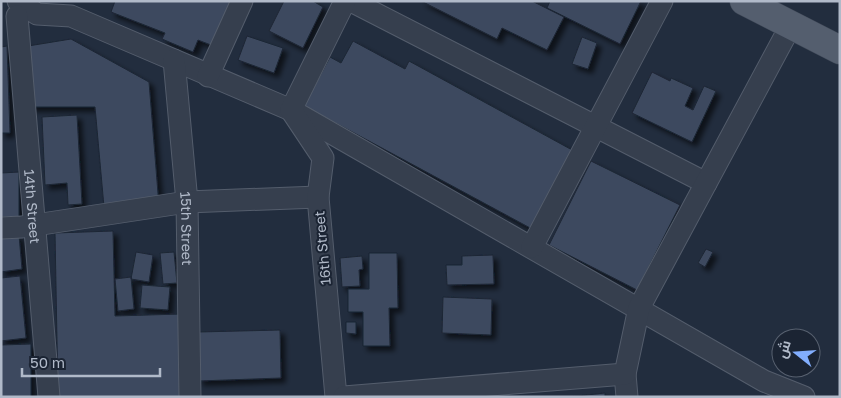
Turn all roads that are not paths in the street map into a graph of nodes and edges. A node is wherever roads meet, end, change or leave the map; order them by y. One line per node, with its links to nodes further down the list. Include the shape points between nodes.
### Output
1 (242, 1): 11 (street)
2 (345, 1): 12 (street)
3 (351, 1): 13 (street)
4 (662, 1): 13 (street)
5 (744, 1): 8 (main road)
6 (78, 9): 7 (street); 10 (street)
7 (18, 12): 17 (street, 14th Street)
8 (791, 25): 9 (main road); 14 (street)
9 (840, 50)
10 (174, 60): 11 (street); 16 (street, 15th Street)
11 (208, 76): 12 (street)
12 (291, 110): 15 (street, 16th Street, via 324,158); 19 (street)
13 (596, 127): 14 (street); 19 (street)
14 (706, 183): 20 (street)
15 (318, 197): 16 (street); 26 (street, 16th Street)
16 (187, 202): 17 (street); 25 (street, 15th Street)
17 (35, 225): 18 (street); 24 (street, 14th Street)
18 (1, 228)
19 (532, 247): 20 (street)
20 (638, 308): 21 (street); 22 (street)
21 (626, 374): 23 (street); 28 (street)
22 (765, 389): 29 (street)
23 (477, 391): 27 (street)
24 (49, 397)
25 (190, 397)
26 (336, 397)
27 (344, 397)
28 (628, 397)
29 (804, 397)

